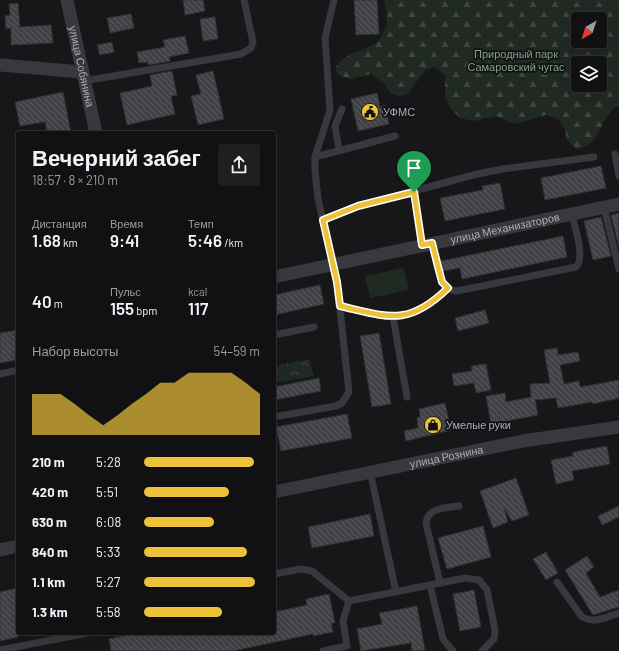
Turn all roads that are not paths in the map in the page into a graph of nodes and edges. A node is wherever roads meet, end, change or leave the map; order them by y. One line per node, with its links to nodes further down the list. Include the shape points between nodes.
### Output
1 (66, 0): 5 (street, улица Собянина)
2 (244, 0): 5 (lane, via 253,42 246,52 214,60)
3 (334, 0): 11 (lane, via 325,38 330,110)
4 (0, 65): 5 (street)
5 (83, 77): 7 (street, улица Собянина)
6 (342, 109): 9 (lane, via 335,126)
7 (96, 131)
8 (395, 136): 9 (lane)
9 (339, 150): 11 (lane)
10 (615, 154): 13 (lane)
11 (315, 157): 18 (lane, via 315,182)
12 (594, 157): 14 (lane, via 503,169)
13 (619, 174)
14 (414, 192): 18 (lane, via 358,206); 19 (lane)
15 (619, 204): 16 (street, улица Механизаторов)
16 (604, 207): 17 (street, улица Механизаторов); 21 (lane)
17 (572, 214): 19 (street, улица Механизаторов); 23 (lane, via 581,257 576,267 457,291)
18 (323, 220): 20 (lane)
19 (427, 244): 20 (street, улица Механизаторов); 23 (lane, via 442,282)
20 (334, 265): 22 (street, улица Механизаторов); 24 (lane)
21 (619, 269)
22 (276, 277)
23 (448, 288): 25 (lane, via 423,308)
24 (340, 306): 25 (lane); 31 (lane, via 349,384 347,398 336,406)
25 (393, 317): 30 (lane)
26 (314, 327): 27 (lane)
27 (276, 335)
28 (16, 370): 29 (lane)
29 (0, 374)
30 (407, 397)
31 (279, 416)
32 (619, 427): 33 (street, улица Рознина, via 523,441)
33 (370, 471): 34 (street, улица Рознина); 42 (lane)
34 (276, 492)
35 (459, 506): 40 (lane, via 433,511 427,517 426,523)
36 (16, 546): 37 (street)
37 (0, 550)
38 (276, 574): 43 (lane, via 301,569 312,571)
39 (557, 582): 44 (lane, via 582,617 594,621)
40 (440, 583): 41 (lane); 50 (lane, via 472,577 484,584 495,630 494,639)
41 (430, 585): 42 (lane); 49 (lane, via 443,639)
42 (396, 592): 43 (lane)
43 (349, 601): 46 (lane, via 343,621)
44 (619, 613)
45 (78, 635): 47 (lane)
46 (348, 648): 48 (lane)
47 (0, 650)
48 (323, 651)
49 (453, 651)
50 (482, 651)

